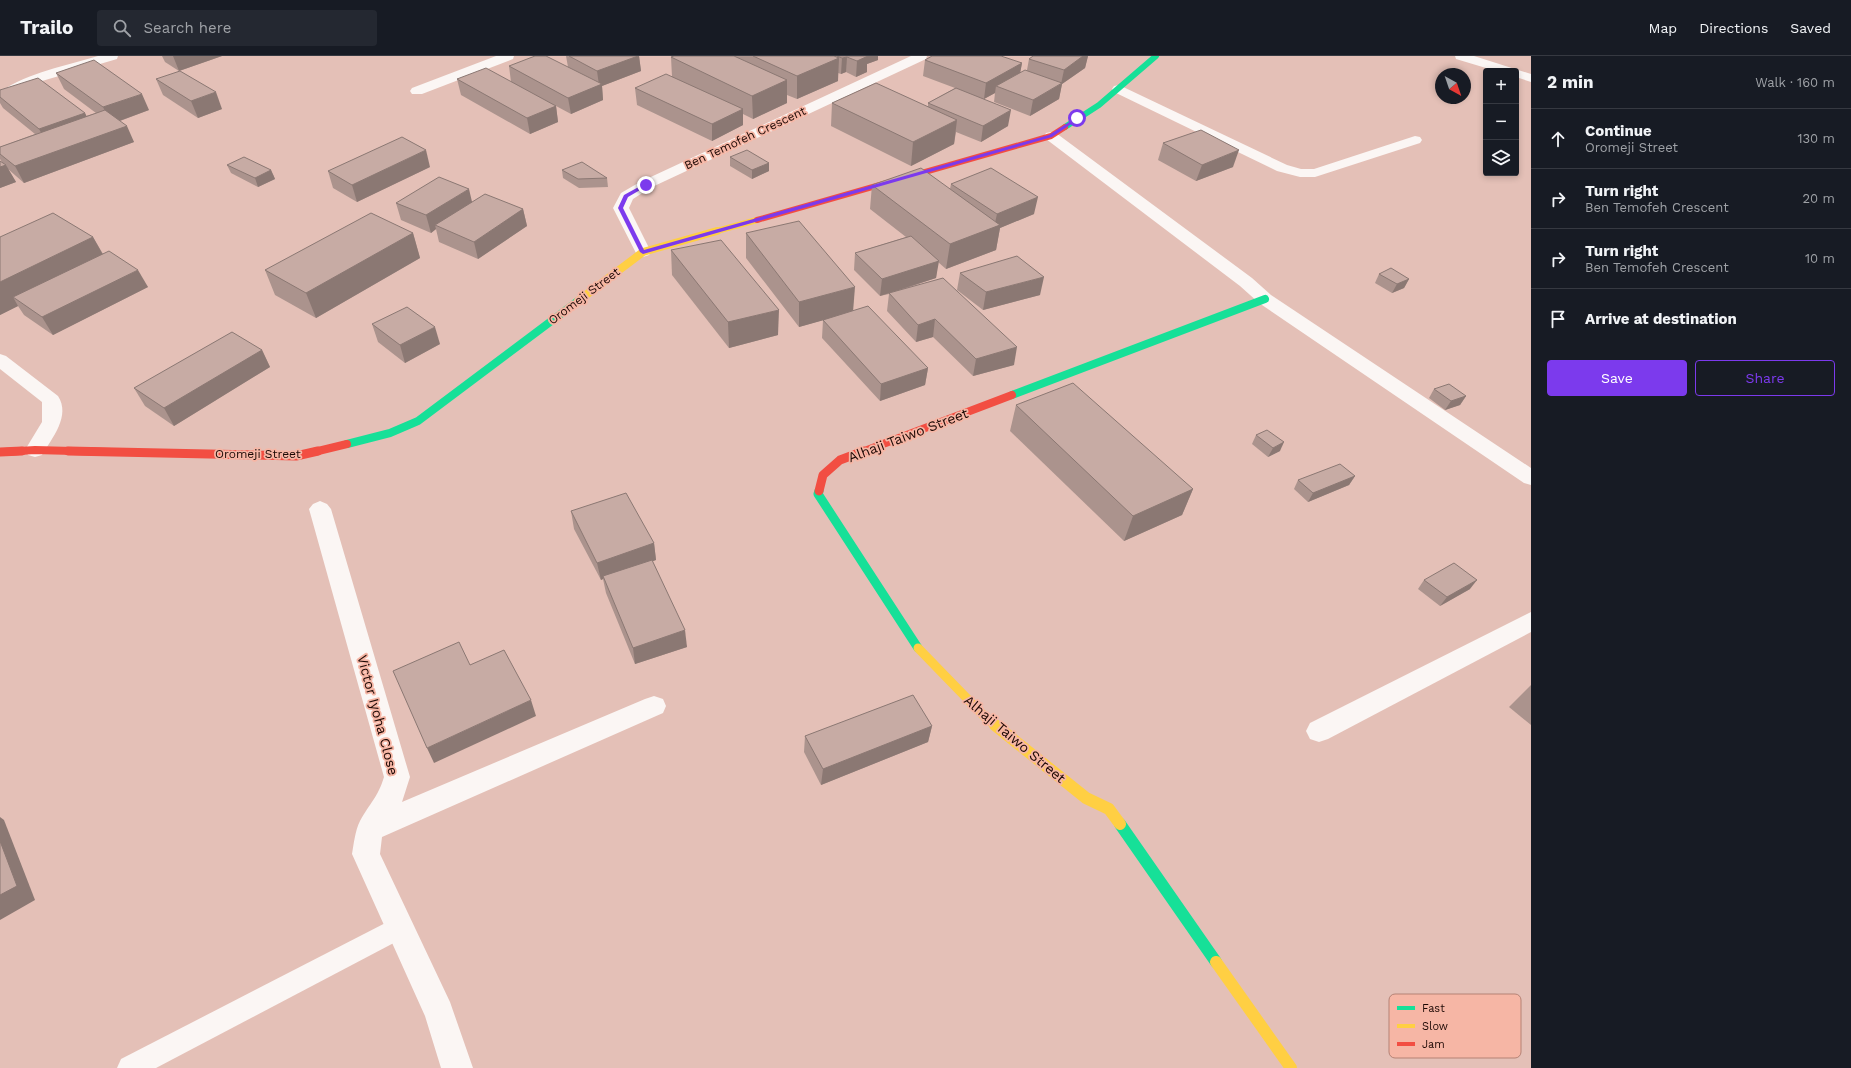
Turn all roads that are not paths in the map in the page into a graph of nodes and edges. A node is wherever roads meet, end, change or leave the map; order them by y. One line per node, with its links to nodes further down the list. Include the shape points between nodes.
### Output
1 (112, 56): 11 (street, via 35,80 9,90)
2 (508, 56): 10 (street)
3 (921, 56): 14 (street, Ben Temofeh Crescent, via 626,196 621,208)
4 (1156, 56): 9 (street, Oromeji Street)
5 (1461, 56): 6 (street)
6 (1499, 68)
7 (1519, 74): 8 (street)
8 (1531, 78)
9 (1119, 89): 12 (street, Oromeji Street); 13 (street, via 1282,168 1300,173 1315,173)
10 (416, 91)
11 (0, 98)
12 (1051, 136): 14 (street, Oromeji Street); 15 (street, via 1246,282)
13 (1415, 140)
14 (643, 252): 17 (street, Oromeji Street, via 418,421 390,433 296,456)
15 (1265, 299): 19 (street); 28 (street, Alhaji Taiwo Street, via 840,460 823,475 818,494 915,644 985,717 1086,798 1109,809)
16 (0, 360): 17 (street, via 51,400 52,422)
17 (35, 450): 18 (street, Oromeji Street)
18 (0, 452)
19 (1531, 478)
20 (320, 509): 24 (street, Victor Iyoha Close, via 397,777 392,796)
21 (1531, 621): 23 (street)
22 (654, 706): 24 (street)
23 (1319, 731)
24 (370, 829): 25 (street, Victor Iyoha Close, via 366,854)
25 (399, 928): 26 (lane); 27 (street, Victor Iyoha Close, via 439,1013)
26 (130, 1068)
27 (457, 1068)
28 (1291, 1068)

